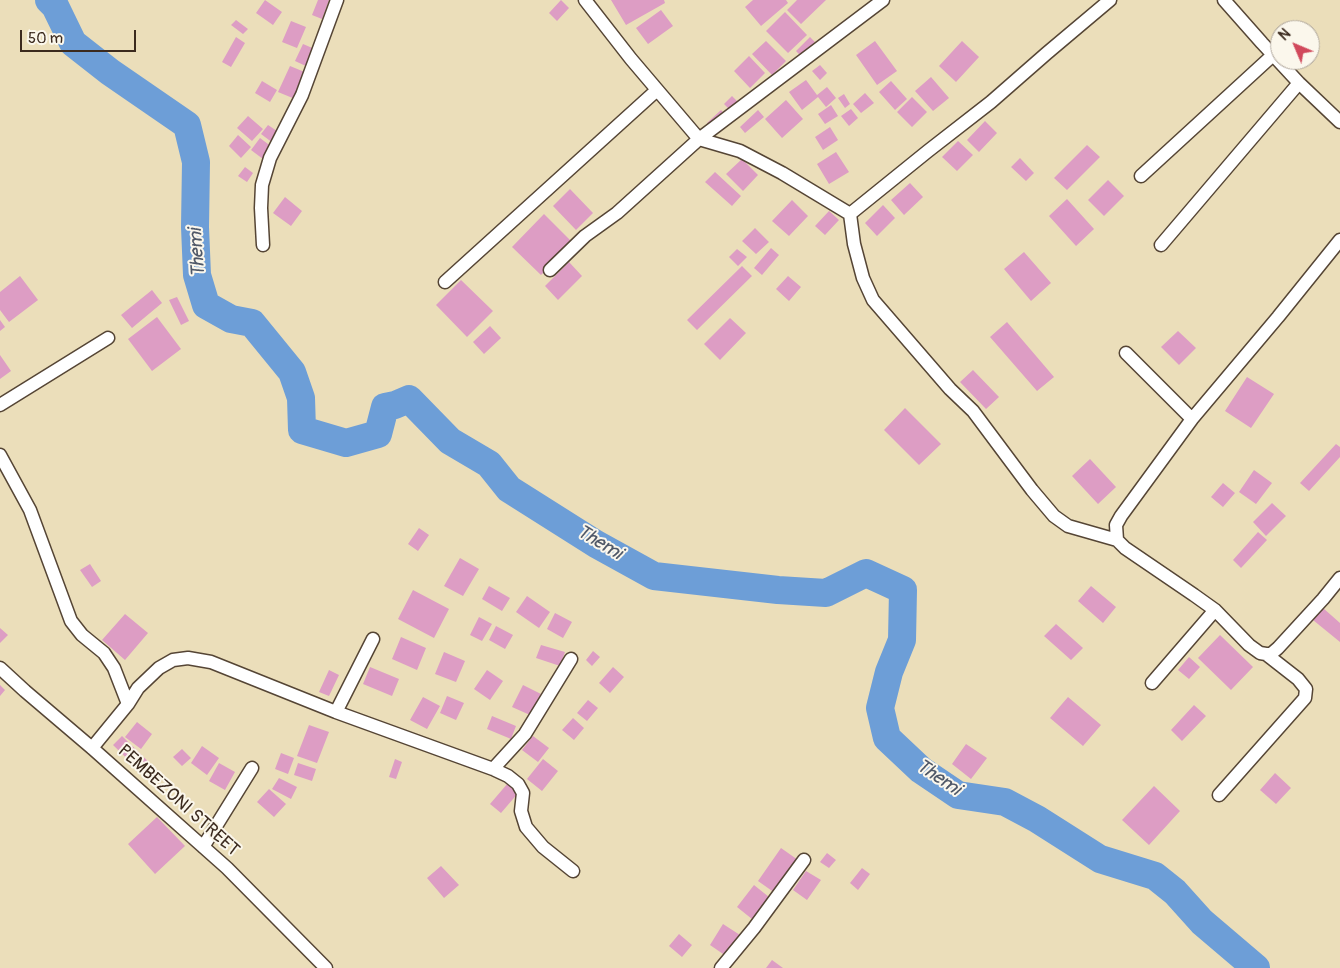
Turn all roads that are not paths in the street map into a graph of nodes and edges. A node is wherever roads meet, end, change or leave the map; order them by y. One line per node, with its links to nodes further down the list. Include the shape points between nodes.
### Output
1 (337, 0): 16 (street, via 302,94 270,158 262,185)
2 (585, 0): 10 (street)
3 (883, 0): 12 (street)
4 (1110, 0): 14 (street, via 991,102)
5 (1224, 0): 6 (street)
6 (1270, 52)
7 (1270, 58): 13 (street)
8 (1287, 70): 9 (street)
9 (1299, 83): 11 (street); 17 (street)
10 (657, 90): 12 (street); 19 (street)
11 (1340, 122)
12 (699, 139): 14 (street, via 740,151); 18 (street)
13 (1141, 176)
14 (850, 214): 25 (street, via 863,278 874,300 973,411 1054,516 1068,526)
15 (1340, 240): 23 (street)
16 (263, 245)
17 (1161, 245)
18 (550, 270)
19 (446, 282)
20 (108, 338): 22 (street)
21 (1126, 353): 23 (street)
22 (0, 405)
23 (1192, 419): 25 (street, via 1121,516 1116,525)
24 (0, 454): 33 (street, via 30,510 71,621 104,653 114,668)
25 (1117, 540): 27 (street)
26 (1340, 578): 29 (street, via 1278,648)
27 (1215, 610): 29 (street, via 1249,645); 32 (street)
28 (373, 639): 34 (street)
29 (1266, 654): 38 (street, via 1298,679 1306,689 1305,698)
30 (571, 659): 37 (street, via 525,734)
31 (0, 668): 35 (street, PEMBEZONI STREET)
32 (1152, 683)
33 (128, 704): 34 (street, via 138,688 159,668 173,660 188,658 211,662); 35 (street)
34 (336, 712): 37 (street)
35 (92, 748): 39 (street, PEMBEZONI STREET)
36 (252, 768): 39 (street)
37 (493, 769): 41 (street, via 518,784 523,793 521,810 526,827 543,847)
38 (1219, 795)
39 (203, 847): 42 (street, PEMBEZONI STREET)
40 (804, 860): 43 (street)
41 (573, 871)
42 (326, 968)
43 (721, 968)

